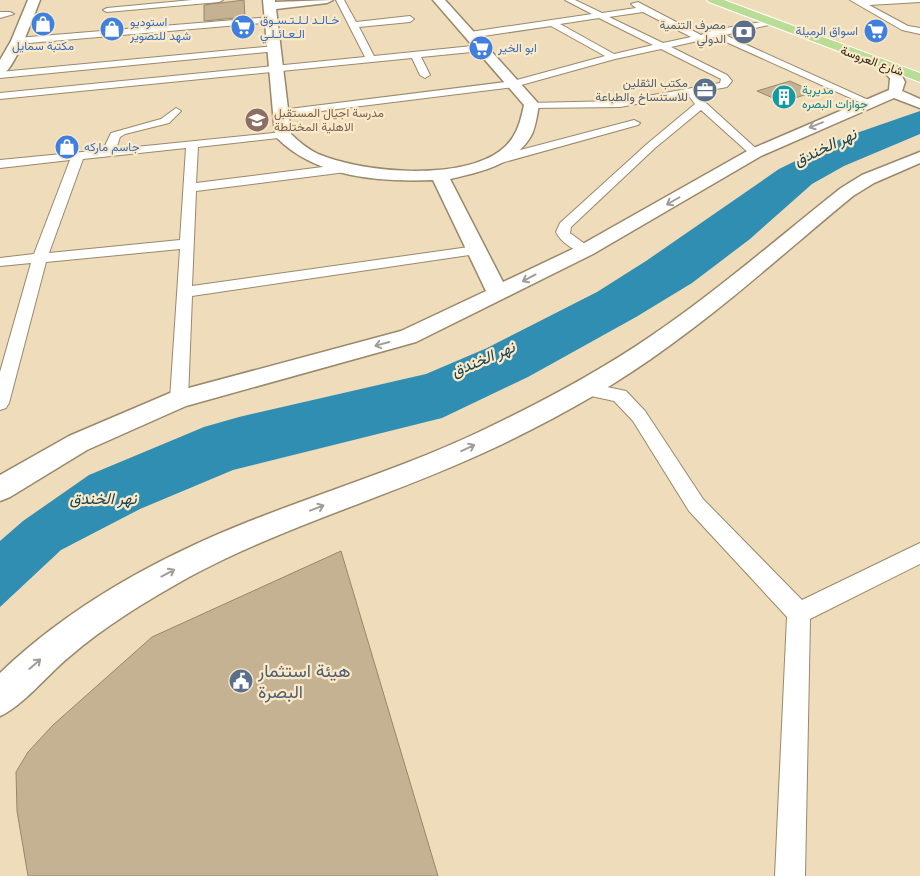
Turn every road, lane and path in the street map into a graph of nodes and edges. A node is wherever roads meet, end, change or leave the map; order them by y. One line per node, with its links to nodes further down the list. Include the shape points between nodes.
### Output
1 (111, 0): 19 (street)
2 (219, 0): 19 (street)
3 (327, 0): 13 (main road)
4 (340, 0): 22 (street)
5 (439, 0): 25 (main road)
6 (569, 0): 17 (street)
7 (627, 0): 15 (street)
8 (713, 0): 20 (main road, شارع العروسة)
9 (920, 0): 11 (street)
10 (857, 1): 11 (street); 23 (street, via 905,28)
11 (900, 1): 14 (street)
12 (32, 5): 16 (main road); 27 (main road)
13 (270, 8): 19 (street); 30 (main road)
14 (913, 8)
15 (645, 9): 17 (street); 26 (street)
16 (8, 14)
17 (600, 16): 21 (street); 28 (street)
18 (410, 19): 22 (street)
19 (102, 22): 27 (street)
20 (770, 22): 24 (street); 34 (main road, شارع العروسة)
21 (554, 24): 25 (street); 32 (street)
22 (353, 25): 33 (street)
23 (920, 31)
24 (714, 33): 26 (street); 43 (street)
25 (470, 35): 29 (main road)
26 (698, 36): 28 (street)
27 (16, 41): 36 (main road)
28 (660, 46): 32 (street); 40 (street, via 724,77 727,82)
29 (482, 48): 31 (street); 39 (main road)
30 (274, 49): 35 (main road); 36 (street)
31 (415, 54): 33 (street); 37 (street)
32 (613, 57): 39 (street)
33 (371, 59): 35 (street)
34 (885, 66): 38 (main road, شارع العروسة); 41 (main road, via 898,83)
35 (276, 68): 42 (street); 49 (main road)
36 (0, 73)
37 (425, 75)
38 (920, 78)
39 (514, 84): 46 (main road); 49 (street)
40 (690, 90): 45 (street); 47 (street)
41 (894, 93): 43 (main road); 44 (main road)
42 (0, 96)
43 (870, 103): 54 (main road, one-way to 54)
44 (918, 103)
45 (620, 104): 46 (street); 51 (street)
46 (532, 105): 57 (main road, via 527,132 517,146)
47 (701, 105): 51 (street); 54 (street)
48 (176, 111): 53 (street, via 166,121 121,132 115,136)
49 (281, 113): 50 (main road)
50 (283, 135): 52 (street); 59 (main road, via 312,157)
51 (642, 135): 57 (street); 64 (street, via 563,229 564,235)
52 (192, 144): 53 (street); 61 (street)
53 (108, 153): 55 (street)
54 (755, 153): 64 (main road, one-way to 64)
55 (78, 156): 58 (street); 65 (street)
56 (920, 157): 69 (main road, via 868,179 847,192 723,294 659,342)
57 (494, 161): 60 (main road)
58 (0, 164)
59 (346, 168): 60 (main road, via 381,175); 61 (street)
60 (440, 176): 63 (main road)
61 (190, 188): 62 (street)
62 (187, 244): 65 (street); 67 (street)
63 (476, 250): 67 (street); 68 (main road)
64 (586, 250): 68 (main road, one-way to 68)
65 (40, 258): 66 (street); 71 (street)
66 (0, 262)
67 (185, 292): 70 (street)
68 (498, 294): 70 (main road, one-way to 70, via 408,337)
69 (588, 388): 74 (street, via 620,396 640,416 696,504); 75 (main road, one-way to 69, via 18,678 58,645 137,589 257,532 454,455)
70 (180, 399): 72 (main road, via 78,443)
71 (0, 403)
72 (0, 488)
73 (920, 553): 74 (street)
74 (799, 613): 76 (street)
75 (0, 698)
76 (790, 876)

